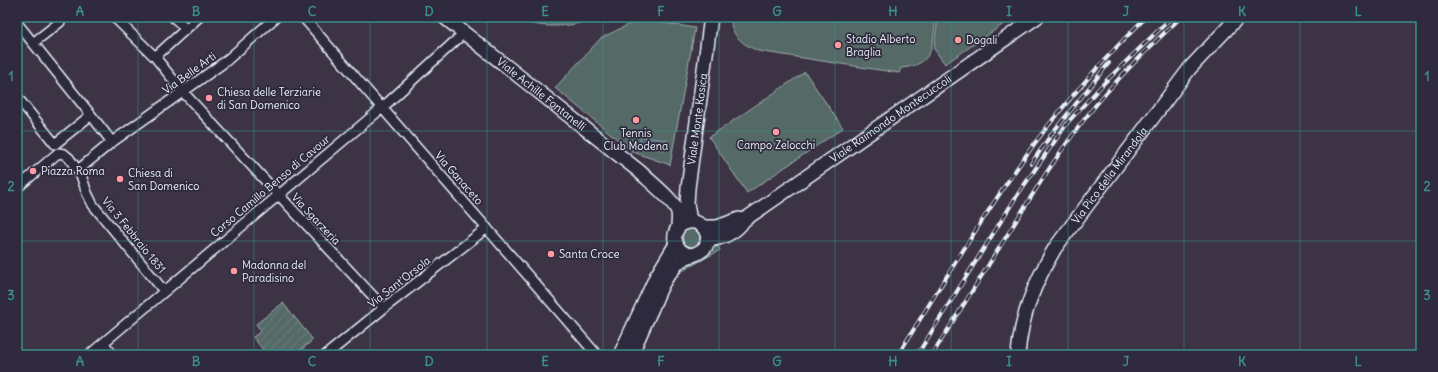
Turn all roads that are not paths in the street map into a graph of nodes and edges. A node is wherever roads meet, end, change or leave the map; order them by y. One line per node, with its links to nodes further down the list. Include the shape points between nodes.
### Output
1 (114, 17): 15 (street, Via Sgarzeria)
2 (173, 17): 12 (street)
3 (199, 17): 12 (street)
4 (276, 17): 16 (street, Via Belle Arti, via 226,60)
5 (303, 17): 18 (street, Via Ganaceto)
6 (444, 17): 13 (street, Viale Achille Fontanelli)
7 (711, 17): 25 (street, Viale Monte Kosica)
8 (1037, 17): 26 (street, Viale Raimondo Montecuccoli)
9 (1238, 17): 43 (street, Via Pico della Mirandola, via 1190,68 1055,248 1041,271 1023,318)
10 (58, 19): 14 (street)
11 (17, 23): 14 (street)
12 (186, 28): 15 (street)
13 (464, 33): 18 (street, Corso Camillo Benso di Cavour); 22 (street, Viale Achille Fontanelli)
14 (33, 43): 19 (street)
15 (155, 57): 16 (street, Via Sgarzeria)
16 (183, 92): 20 (street, Via Belle Arti); 24 (street, Via Sgarzeria)
17 (17, 98): 19 (street, via 55,144)
18 (382, 108): 24 (street, Corso Camillo Benso di Cavour); 29 (street, Via Ganaceto)
19 (90, 115): 20 (street)
20 (112, 142): 21 (street, Via Belle Arti)
21 (78, 170): 23 (street, Via 3 Febbraio 1831, via 69,158 58,153); 34 (street, Via 3 Febbraio 1831, via 93,205)
22 (639, 171): 25 (street, Viale Achille Fontanelli, via 669,188); 30 (street, Viale Achille Fontanelli, via 675,207 678,212)
23 (17, 188)
24 (279, 196): 34 (street, Corso Camillo Benso di Cavour); 35 (street, Via Sgarzeria)
25 (687, 204): 27 (street, Viale Monte Kosica)
26 (744, 220): 28 (street, Viale Raimondo Montecuccoli, via 739,219 717,227); 31 (street, Viale Raimondo Montecuccoli, via 735,231)
27 (690, 222): 28 (street); 30 (street)
28 (703, 227): 31 (street)
29 (487, 228): 35 (street, Via Sant'Orsola); 40 (street, Via Ganaceto)
30 (678, 228): 32 (street, via 675,233)
31 (708, 241): 33 (street, via 703,250)
32 (676, 244): 33 (street, via 683,253); 41 (street, via 656,276)
33 (693, 255): 42 (street, via 681,260 664,281)
34 (164, 291): 36 (street, Corso Camillo Benso di Cavour)
35 (384, 308): 39 (street, Via Sant'Orsola)
36 (104, 343): 37 (street, Corso Camillo Benso di Cavour); 38 (street)
37 (91, 354)
38 (113, 355)
39 (326, 355)
40 (597, 355)
41 (620, 355)
42 (631, 355)
43 (1018, 355)

